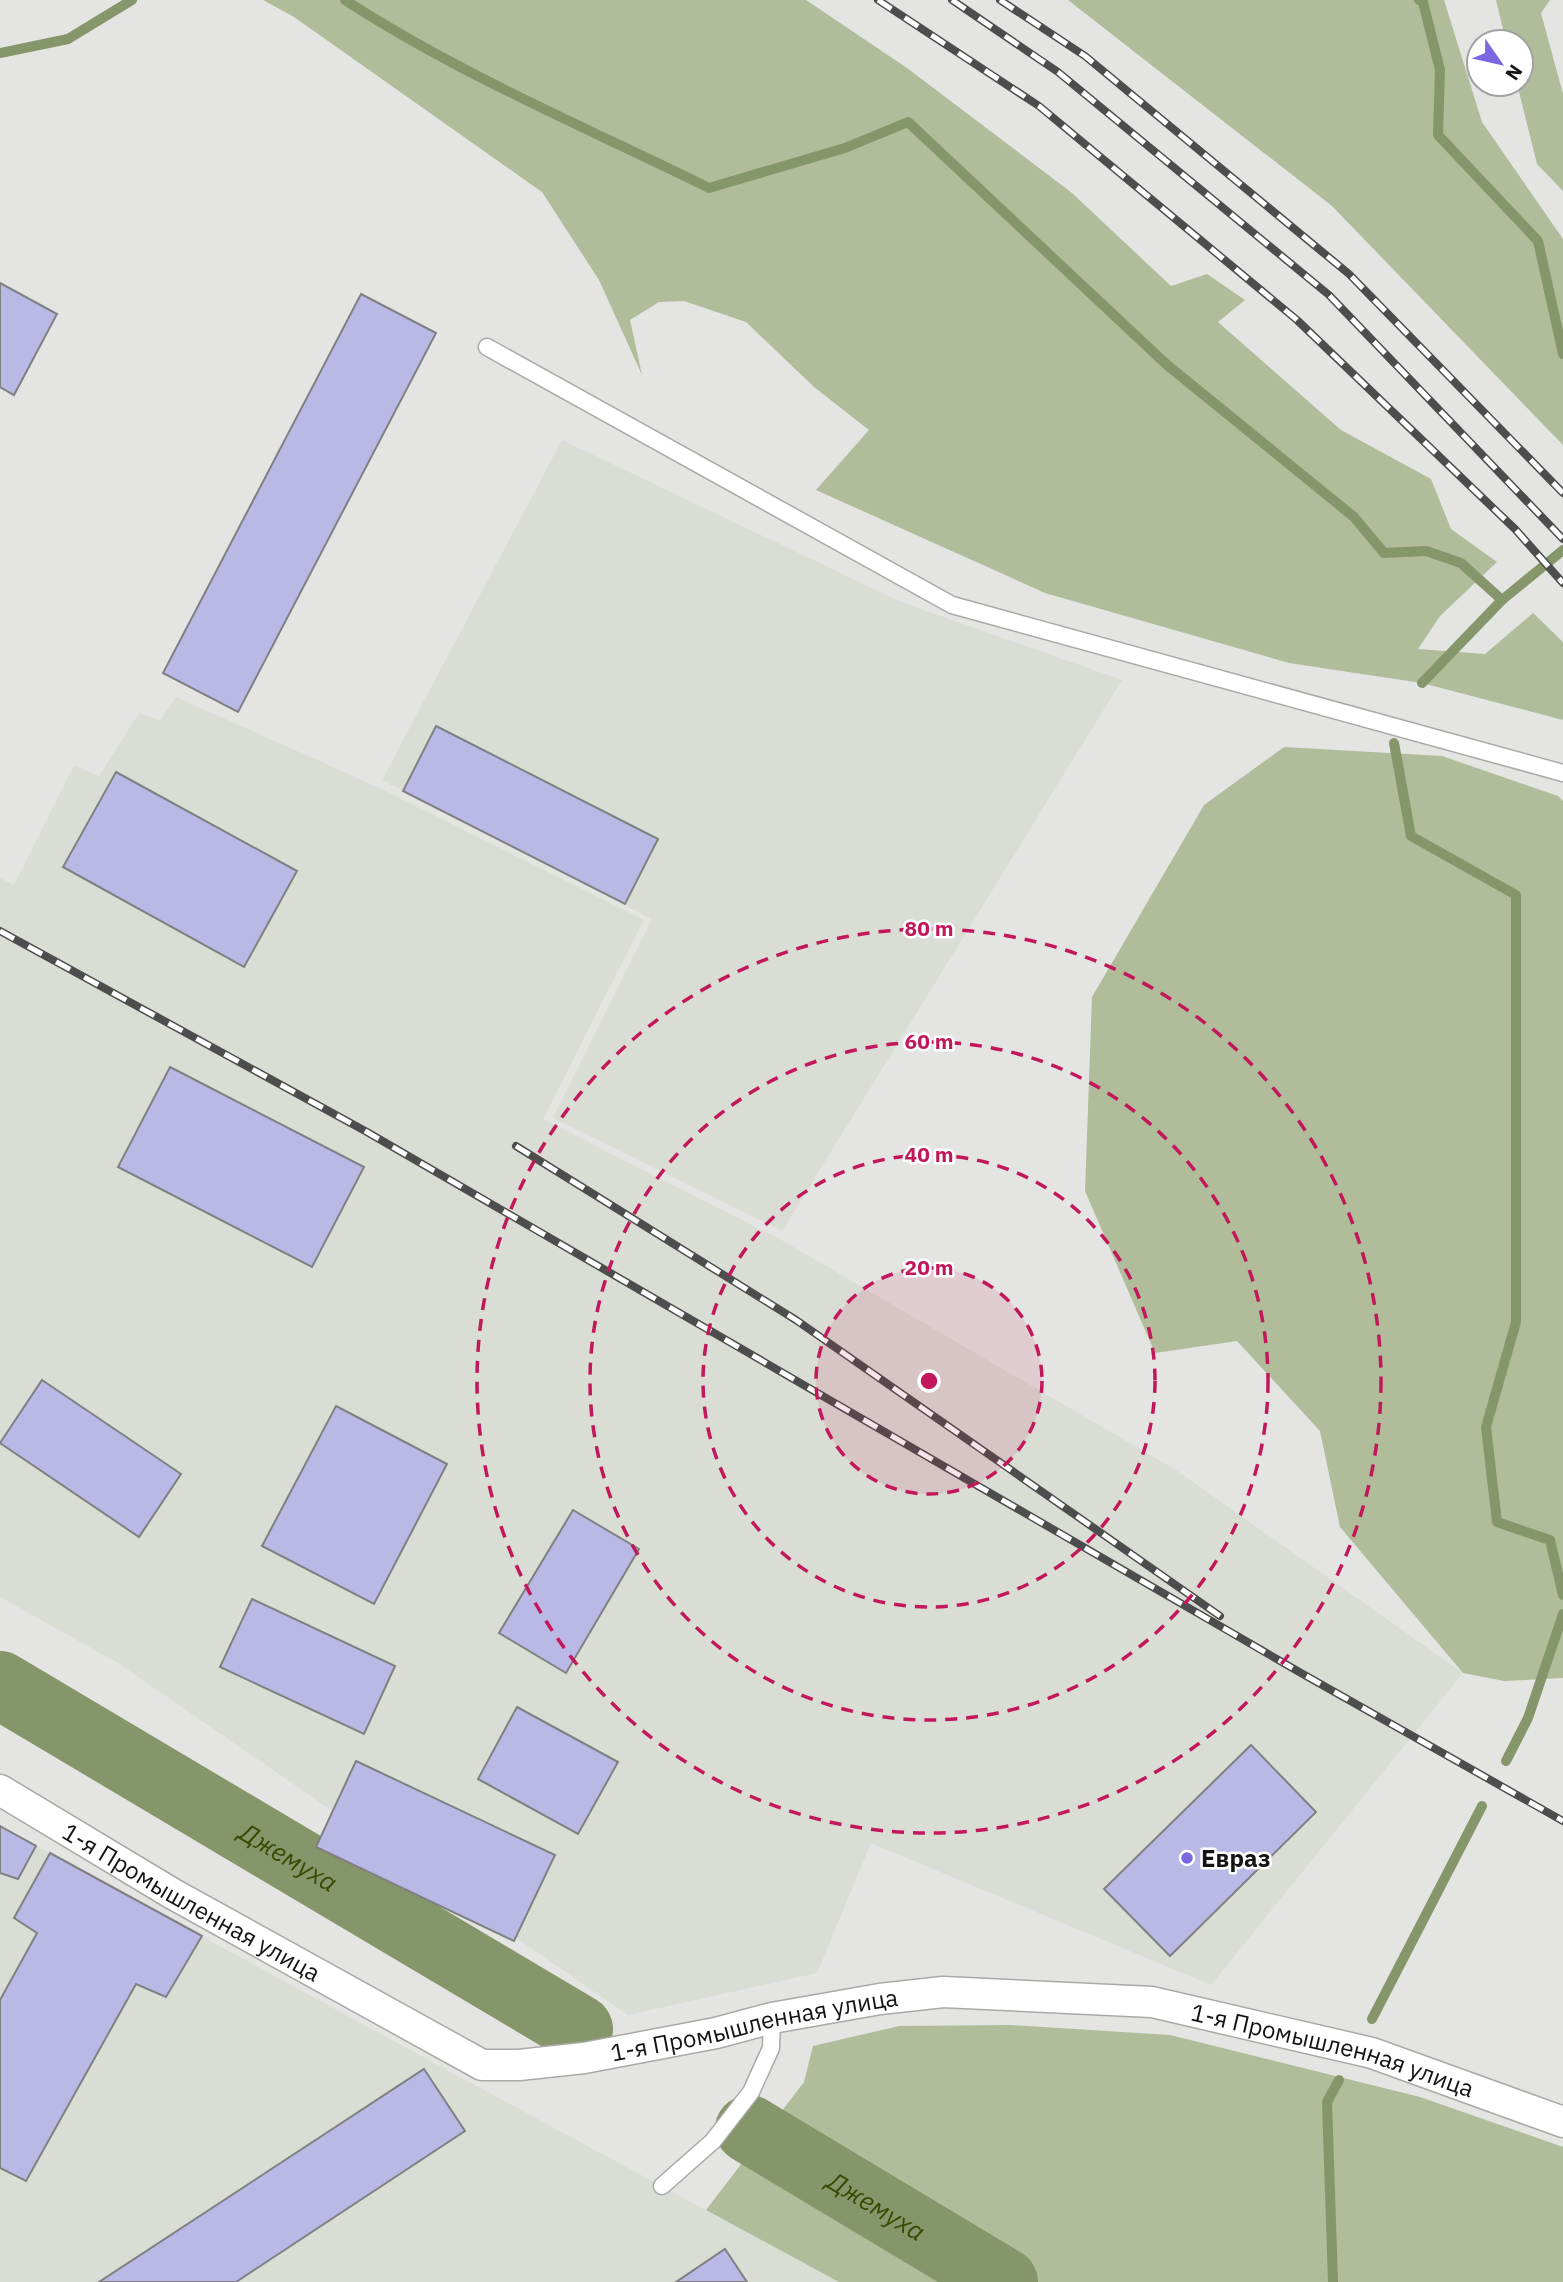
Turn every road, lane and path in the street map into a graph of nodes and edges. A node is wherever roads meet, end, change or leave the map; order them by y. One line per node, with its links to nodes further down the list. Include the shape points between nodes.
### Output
1 (487, 347): 2 (lane, via 952,605)
2 (1563, 773)
3 (0, 1790): 4 (street, 1-я Промышленная улица, via 173,1894 482,2065 584,2058)
4 (772, 2018): 5 (street, 1-я Промышленная улица, via 943,1992 1152,2003 1372,2053); 6 (lane, via 771,2049 751,2092 713,2141)
5 (1563, 2122)
6 (662, 2186)

